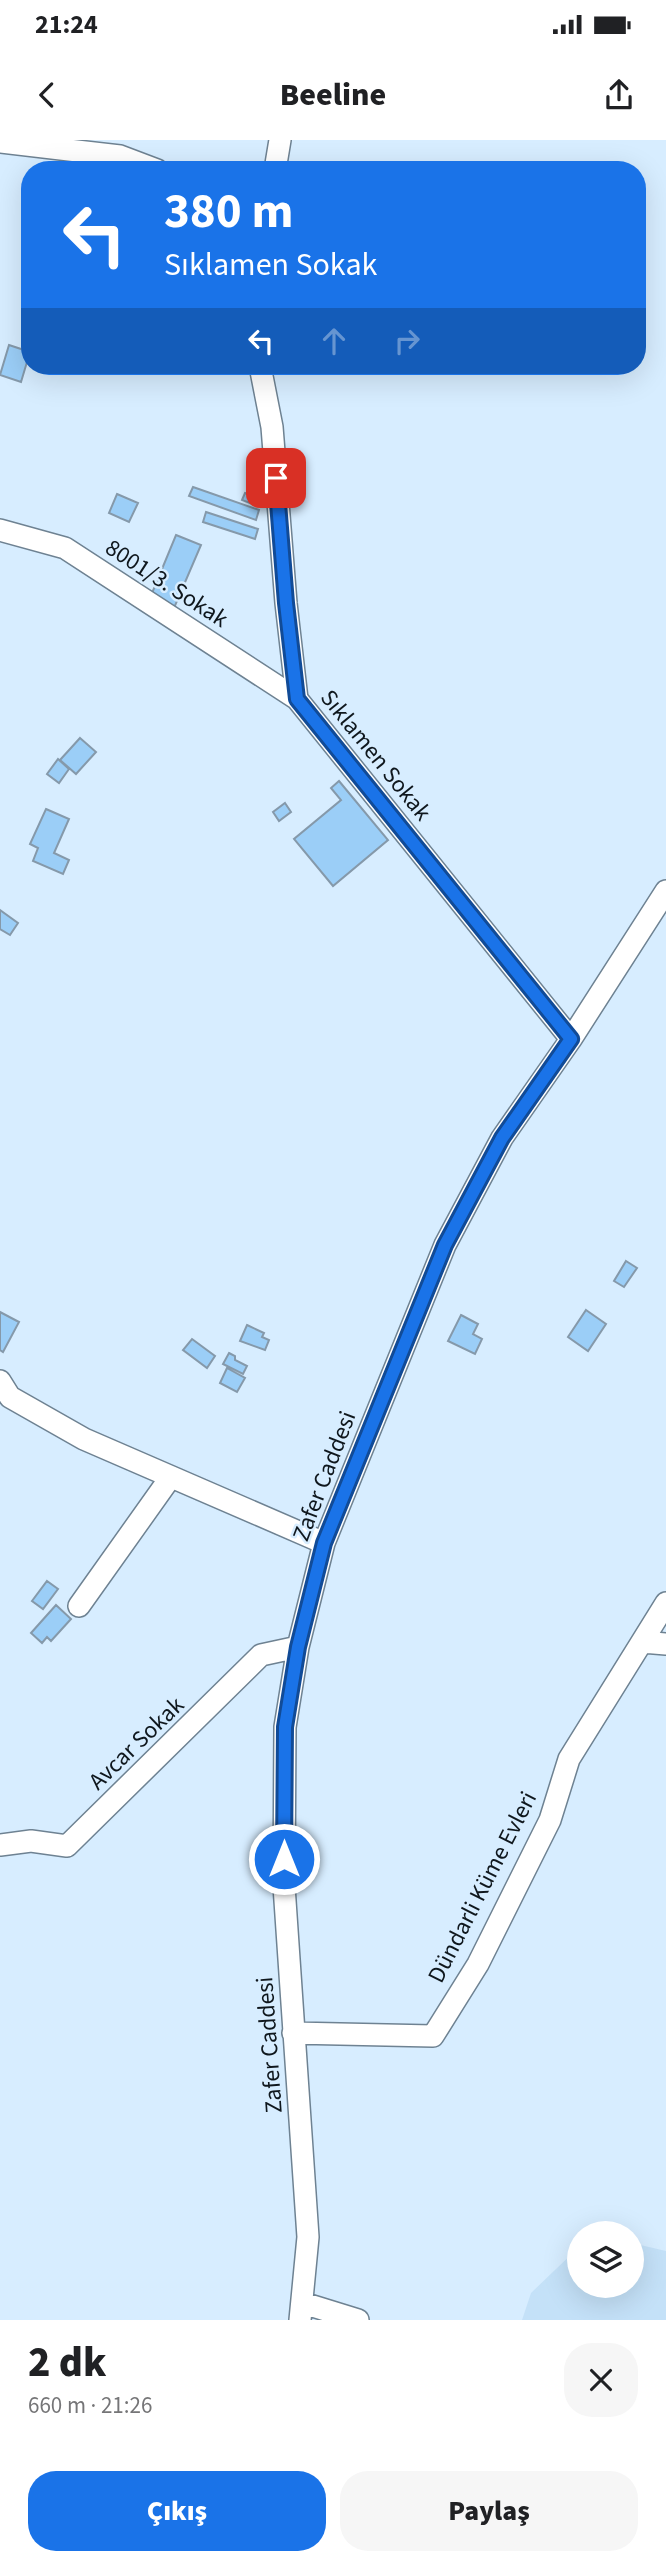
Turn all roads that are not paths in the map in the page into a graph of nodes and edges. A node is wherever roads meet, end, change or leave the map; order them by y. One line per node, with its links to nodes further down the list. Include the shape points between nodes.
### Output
1 (280, 140): 4 (street)
2 (0, 142): 3 (street)
3 (133, 161)
4 (276, 161)
5 (262, 375): 7 (street, Sıklamen Sokak, via 272,428)
6 (0, 530): 7 (street, 8001/3. Sokak, via 65,548)
7 (297, 699): 9 (street, Sıklamen Sokak)
8 (666, 891): 9 (street, Zafer Caddesi)
9 (571, 1039): 12 (street, Zafer Caddesi, via 502,1138 445,1245)
10 (0, 1381): 11 (street, via 10,1397 84,1439)
11 (170, 1478): 12 (street); 14 (street)
12 (324, 1543): 17 (street, Zafer Caddesi)
13 (666, 1603): 15 (street, Dündarli Küme Evleri)
14 (79, 1606)
15 (642, 1642): 16 (street); 19 (street, Dündarli Küme Evleri, via 569,1759 550,1820 478,1964 433,2036)
16 (666, 1644)
17 (298, 1647): 18 (street, Avcar Sokak, via 261,1655 67,1846 31,1841); 19 (street, Zafer Caddesi, via 285,1727 284,1886)
18 (0, 1844)
19 (293, 2033): 20 (street, Zafer Caddesi, via 308,2237)
20 (301, 2312): 21 (street)
21 (358, 2320)

